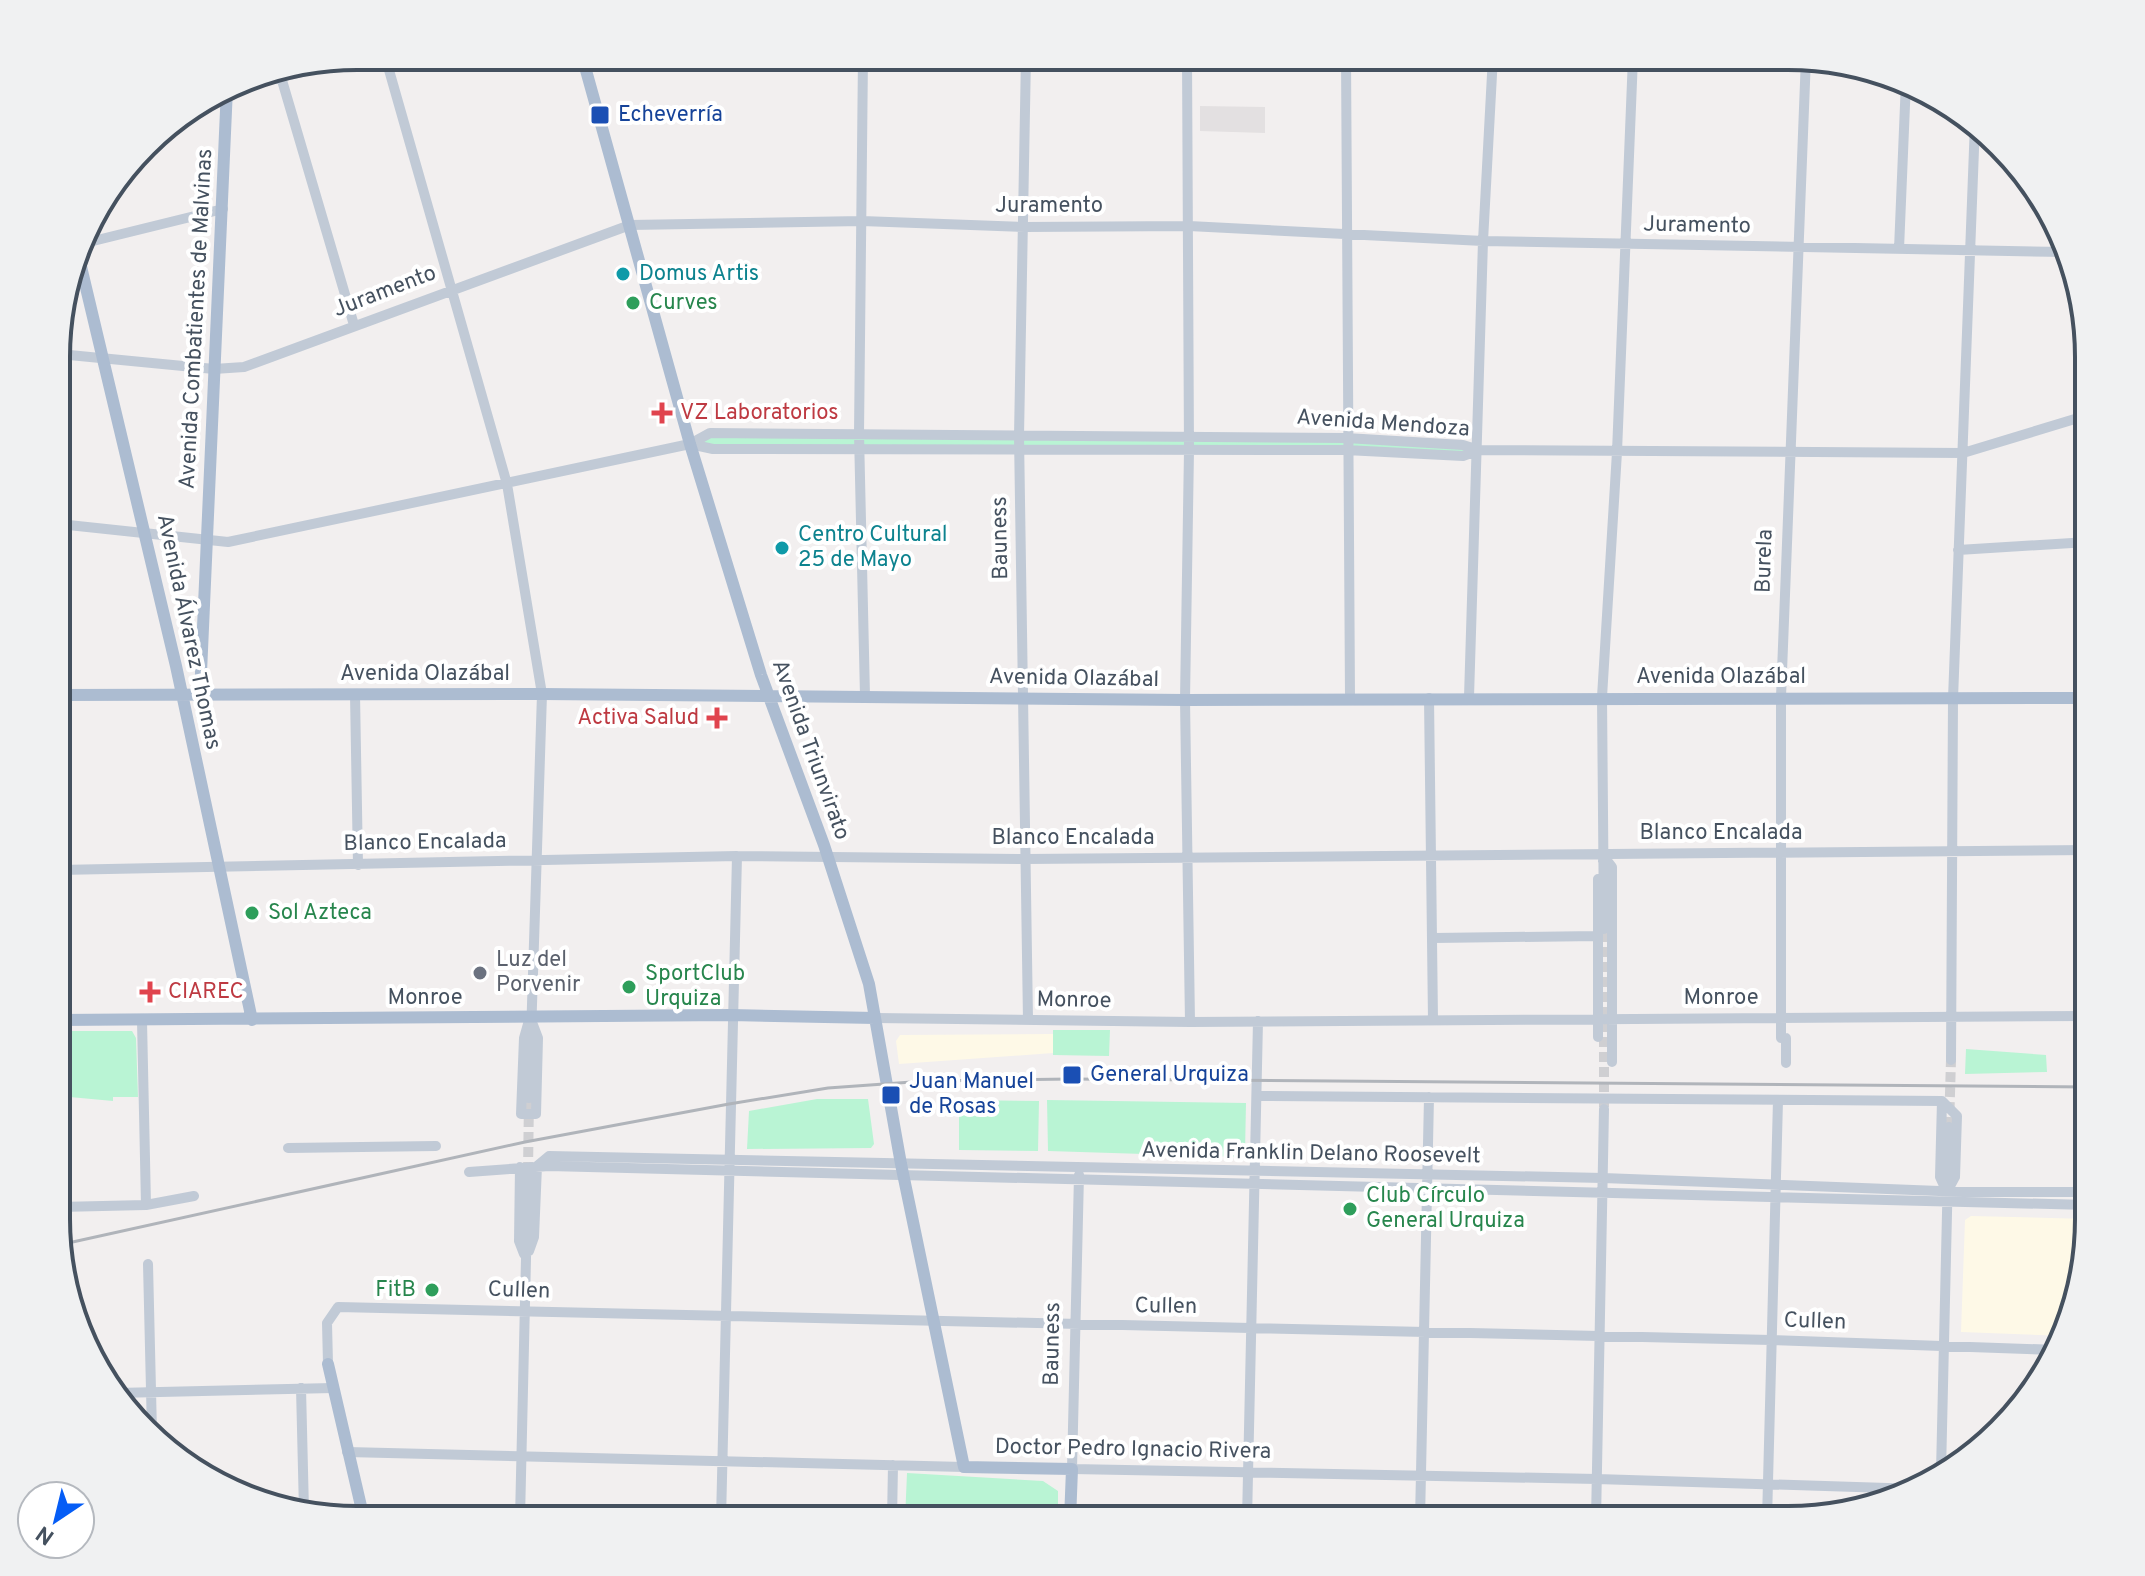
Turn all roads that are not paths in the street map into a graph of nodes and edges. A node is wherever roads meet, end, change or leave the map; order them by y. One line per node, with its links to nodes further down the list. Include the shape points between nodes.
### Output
1 (389, 70): 28 (street)
2 (586, 70): 16 (main road, Avenida Triunvirato)
3 (863, 70): 15 (street)
4 (1026, 70): 18 (street, Bauness)
5 (1187, 70): 17 (street)
6 (1346, 70): 19 (street)
7 (1492, 70): 21 (street)
8 (1632, 70): 22 (street)
9 (1805, 71): 23 (street, Burela)
10 (282, 80): 29 (street)
11 (1905, 95): 24 (street)
12 (226, 102): 14 (main road, Avenida Combatientes de Malvinas)
13 (1975, 139): 25 (street)
14 (223, 209): 20 (street); 32 (main road, Avenida Combatientes de Malvinas)
15 (862, 221): 16 (street, Juramento); 18 (street, Juramento); 34 (street)
16 (630, 225): 28 (street, Juramento); 38 (main road, Avenida Triunvirato)
17 (1189, 226): 18 (street, Juramento); 19 (street, Juramento); 36 (street)
18 (1025, 227): 35 (street, Bauness)
19 (1347, 233): 21 (street, Juramento); 37 (street)
20 (95, 241)
21 (1483, 241): 22 (street, Juramento); 43 (street)
22 (1625, 244): 23 (street, Juramento); 44 (street)
23 (1796, 248): 24 (street, Juramento); 45 (street, Burela)
24 (1899, 249): 25 (street, Juramento)
25 (1970, 250): 26 (street, Juramento); 46 (street)
26 (2055, 252)
27 (83, 273): 31 (main road, Avenida Álvarez Thomas)
28 (454, 288): 29 (street, Juramento); 47 (street)
29 (354, 325): 32 (street, Juramento, via 244,367)
30 (70, 355): 31 (street, Juramento)
31 (104, 359): 32 (street, Juramento); 49 (main road, Avenida Álvarez Thomas)
32 (214, 369): 50 (main road, Avenida Combatientes de Malvinas)
33 (2075, 419): 46 (street)
34 (859, 434): 35 (street, Avenida Mendoza); 38 (street, Avenida Mendoza, via 710,433); 39 (street)
35 (1019, 436): 36 (street, Avenida Mendoza); 40 (street, Bauness)
36 (1188, 438): 37 (street, Avenida Mendoza); 41 (street)
37 (1346, 438): 42 (street); 43 (street, Avenida Mendoza)
38 (690, 444): 39 (street, Avenida Mendoza, via 713,449); 47 (street); 58 (main road, Avenida Triunvirato)
39 (860, 449): 40 (street, Avenida Mendoza); 59 (street)
40 (1019, 449): 41 (street, Avenida Mendoza); 63 (street, Bauness)
41 (1189, 450): 42 (street, Avenida Mendoza); 68 (street)
42 (1346, 450): 43 (street, Avenida Mendoza, via 1463,456); 64 (street)
43 (1479, 450): 44 (street); 60 (street)
44 (1617, 452): 45 (street); 61 (street)
45 (1788, 452): 46 (street); 62 (street, Burela)
46 (1963, 453): 52 (street)
47 (507, 484): 50 (street, via 228,542); 54 (street)
48 (70, 525): 49 (street)
49 (147, 534): 50 (street); 56 (main road, Avenida Álvarez Thomas)
50 (207, 541): 57 (main road, Avenida Combatientes de Malvinas)
51 (2075, 543): 52 (street)
52 (1958, 550): 67 (street)
53 (355, 694): 54 (main road, Avenida Olazábal); 57 (main road, Avenida Olazábal); 79 (street)
54 (542, 694): 58 (main road, Avenida Olazábal); 78 (street)
55 (70, 695): 56 (main road, Avenida Olazábal)
56 (181, 695): 57 (main road, Avenida Olazábal); 80 (main road, Avenida Álvarez Thomas)
57 (200, 695)
58 (767, 696): 59 (main road, Avenida Olazábal); 75 (main road, Avenida Triunvirato)
59 (865, 696): 63 (main road, Avenida Olazábal)
60 (1469, 697): 61 (main road, Avenida Olazábal); 65 (main road, Avenida Olazábal)
61 (1602, 697): 62 (main road, Avenida Olazábal); 72 (street)
62 (1781, 697): 67 (main road, Avenida Olazábal); 71 (street, Burela)
63 (1022, 698): 68 (main road, Avenida Olazábal); 77 (street, Bauness)
64 (1350, 698): 65 (main road, Avenida Olazábal); 68 (main road, Avenida Olazábal)
65 (1429, 698): 74 (street)
66 (2075, 698): 67 (main road, Avenida Olazábal)
67 (1953, 699): 70 (street)
68 (1185, 700): 76 (street)
69 (2075, 850): 70 (street, Blanco Encalada)
70 (1952, 852): 71 (street, Blanco Encalada); 85 (street)
71 (1781, 853): 72 (street, Blanco Encalada); 88 (street, Burela)
72 (1605, 855): 74 (street, Blanco Encalada); 82 (street, via 1598,868); 91 (street, via 1612,867)
73 (737, 856): 75 (street, Blanco Encalada); 78 (street, Blanco Encalada); 84 (street)
74 (1432, 857): 76 (street, Blanco Encalada); 83 (street)
75 (828, 858): 77 (street, Blanco Encalada); 89 (main road, Avenida Triunvirato)
76 (1188, 858): 77 (street, Blanco Encalada); 98 (street)
77 (1026, 859): 94 (street, Bauness)
78 (537, 861): 79 (street, Blanco Encalada); 87 (street)
79 (358, 865): 80 (street, Blanco Encalada)
80 (219, 867): 81 (street, Blanco Encalada); 93 (main road, Avenida Álvarez Thomas)
81 (70, 870)
82 (1600, 933): 83 (street); 90 (street)
83 (1434, 938): 95 (street)
84 (731, 1015): 87 (main road, Monroe); 89 (main road, Monroe); 113 (street)
85 (1952, 1016): 86 (street, Monroe); 88 (street, Monroe); 100 (street)
86 (2075, 1016)
87 (530, 1017): 87 (street, via 524,1038 521,1114 536,1114 538,1038); 93 (main road, Monroe); 105 (street)
88 (1781, 1017): 91 (street, Monroe); 102 (street, Burela)
89 (875, 1018): 94 (street, Monroe); 115 (main road, Avenida Triunvirato)
90 (1598, 1018): 91 (street, Monroe); 95 (street, Monroe); 99 (street)
91 (1613, 1018): 101 (street)
92 (70, 1020): 96 (main road, Monroe)
93 (252, 1020): 96 (main road, Monroe)
94 (1028, 1020): 98 (street, Monroe)
95 (1433, 1020): 97 (street, Monroe)
96 (142, 1021): 129 (street)
97 (1258, 1021): 98 (street, Monroe); 103 (street)
98 (1190, 1022)
99 (1598, 1037)
100 (1951, 1060)
101 (1612, 1062)
102 (1786, 1063)
103 (1257, 1096): 104 (street); 120 (street)
104 (1429, 1097): 106 (street); 119 (street)
105 (529, 1098)
106 (1598, 1099): 107 (street); 118 (street, via 1598,1167)
107 (1611, 1099): 108 (street); 118 (street, via 1609,1167)
108 (1778, 1100): 121 (street); 127 (street, via 1942,1101 1957,1116 1955,1177)
109 (1604, 1109): 118 (street)
110 (1949, 1127): 127 (street)
111 (436, 1146): 112 (street)
112 (288, 1148)
113 (728, 1166): 114 (street, Avenida Franklin Delano Roosevelt); 115 (street, Avenida Franklin Delano Roosevelt); 134 (street)
114 (528, 1168): 116 (street, Avenida Franklin Delano Roosevelt); 131 (street, via 534,1237); 131 (street, via 519,1241)
115 (903, 1170): 117 (street, Avenida Franklin Delano Roosevelt); 135 (main road, Avenida Triunvirato)
116 (469, 1172)
117 (1079, 1175): 120 (street, Avenida Franklin Delano Roosevelt); 136 (street, Bauness)
118 (1603, 1176): 119 (street, Avenida Franklin Delano Roosevelt); 121 (street, Avenida Franklin Delano Roosevelt); 124 (street)
119 (1430, 1177): 120 (street, Avenida Franklin Delano Roosevelt); 122 (street)
120 (1256, 1178): 122 (street, Avenida Franklin Delano Roosevelt); 137 (street)
121 (1774, 1183): 126 (street); 127 (street, Avenida Franklin Delano Roosevelt)
122 (1427, 1188): 124 (street, Avenida Franklin Delano Roosevelt); 138 (street)
123 (2075, 1192): 127 (street, Avenida Franklin Delano Roosevelt)
124 (1603, 1193): 126 (street, Avenida Franklin Delano Roosevelt); 139 (street)
125 (194, 1196): 129 (street)
126 (1774, 1196): 127 (street, Avenida Franklin Delano Roosevelt); 140 (street)
127 (1947, 1197): 128 (street, Avenida Franklin Delano Roosevelt); 141 (street)
128 (2075, 1204)
129 (146, 1205): 130 (street)
130 (70, 1207)
131 (526, 1259): 133 (street)
132 (148, 1264): 146 (street)
133 (524, 1311): 134 (street, Cullen); 143 (street, Cullen, via 338,1307 327,1323); 150 (street)
134 (725, 1318): 135 (street, Cullen); 151 (street)
135 (935, 1322): 136 (street, Cullen); 154 (main road, Avenida Triunvirato)
136 (1073, 1326): 137 (street, Cullen); 155 (street, Bauness)
137 (1252, 1328): 138 (street, Cullen); 156 (street)
138 (1422, 1331): 139 (street, Cullen); 157 (street)
139 (1599, 1337): 140 (street, Cullen); 158 (street)
140 (1771, 1340): 141 (street, Cullen); 159 (street)
141 (1943, 1347): 142 (street, Cullen); 152 (street)
142 (2043, 1350)
143 (328, 1364): 145 (main road)
144 (301, 1388): 145 (street); 146 (street); 161 (street)
145 (333, 1388): 149 (main road)
146 (151, 1392): 147 (street); 148 (street)
147 (128, 1393)
148 (152, 1420)
149 (347, 1452): 150 (street, Doctor Pedro Ignacio Rivera); 162 (main road)
150 (520, 1455): 151 (street, Doctor Pedro Ignacio Rivera); 163 (street)
151 (722, 1461): 153 (street, Doctor Pedro Ignacio Rivera); 164 (street)
152 (1941, 1462)
153 (893, 1465): 154 (street, Doctor Pedro Ignacio Rivera); 165 (street)
154 (964, 1467): 155 (main road, Doctor Pedro Ignacio Rivera)
155 (1072, 1469): 156 (street, Doctor Pedro Ignacio Rivera); 166 (main road, Bauness)
156 (1248, 1472): 157 (street, Doctor Pedro Ignacio Rivera); 167 (street)
157 (1422, 1475): 158 (street, Doctor Pedro Ignacio Rivera); 168 (street)
158 (1597, 1479): 159 (street, Doctor Pedro Ignacio Rivera); 169 (street)
159 (1768, 1484): 160 (street, Doctor Pedro Ignacio Rivera); 170 (street)
160 (1888, 1488)
161 (304, 1501)
162 (361, 1506)
163 (520, 1506)
164 (721, 1506)
165 (892, 1506)
166 (1071, 1506)
167 (1247, 1506)
168 (1421, 1506)
169 (1596, 1506)
170 (1767, 1506)

